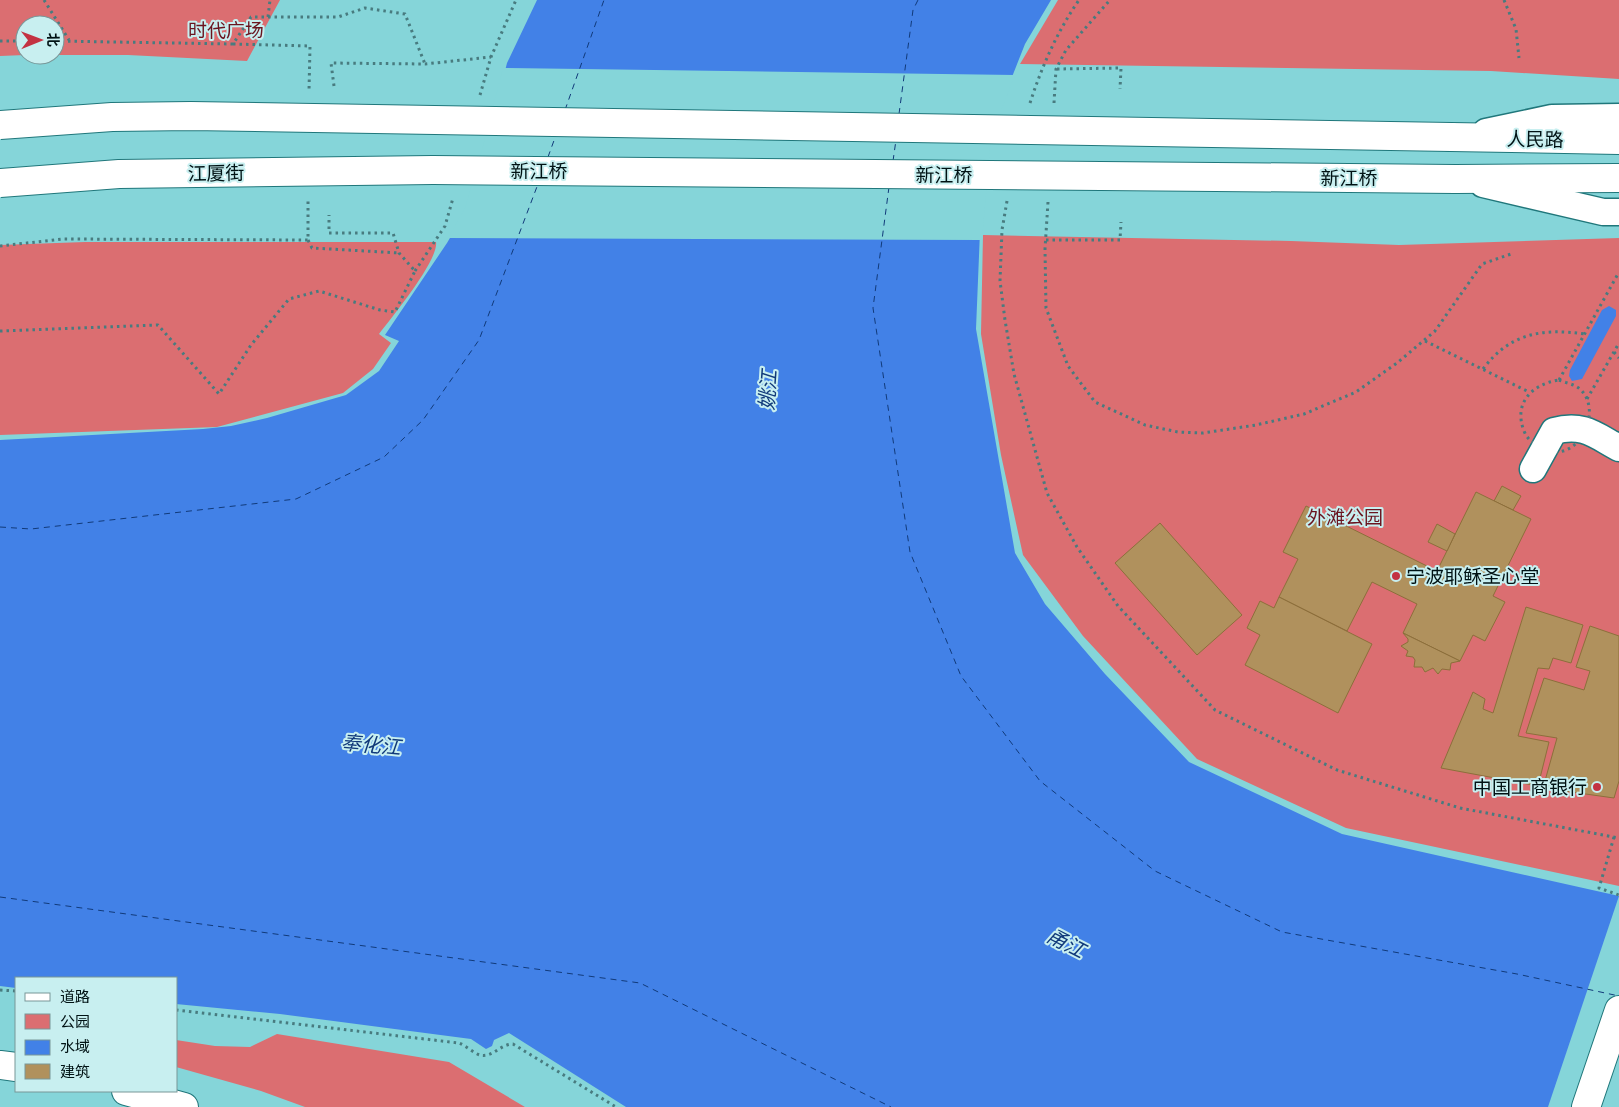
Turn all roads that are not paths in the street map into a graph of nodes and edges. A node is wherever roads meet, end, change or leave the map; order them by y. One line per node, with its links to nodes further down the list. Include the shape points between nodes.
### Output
1 (1619, 117): 3 (street, via 1552,118)
2 (0, 125): 3 (main road, bridge, via 112,117 431,119)
3 (1457, 137): 4 (main road, 人民路)
4 (1619, 140)
5 (433, 170): 7 (main road, 新江桥, bridge); 8 (main road, 江厦街, bridge, via 119,174)
6 (1619, 178): 7 (main road, 人民路)
7 (1459, 179): 9 (street, via 1603,212)
8 (0, 183)
9 (1619, 212)
10 (1619, 448): 11 (street, via 1586,430 1570,426 1554,431)
11 (1533, 469)
12 (1619, 1010): 17 (main road)
13 (0, 1065): 14 (main road)
14 (15, 1067)
15 (130, 1092): 16 (main road)
16 (184, 1107)
17 (1586, 1107)

